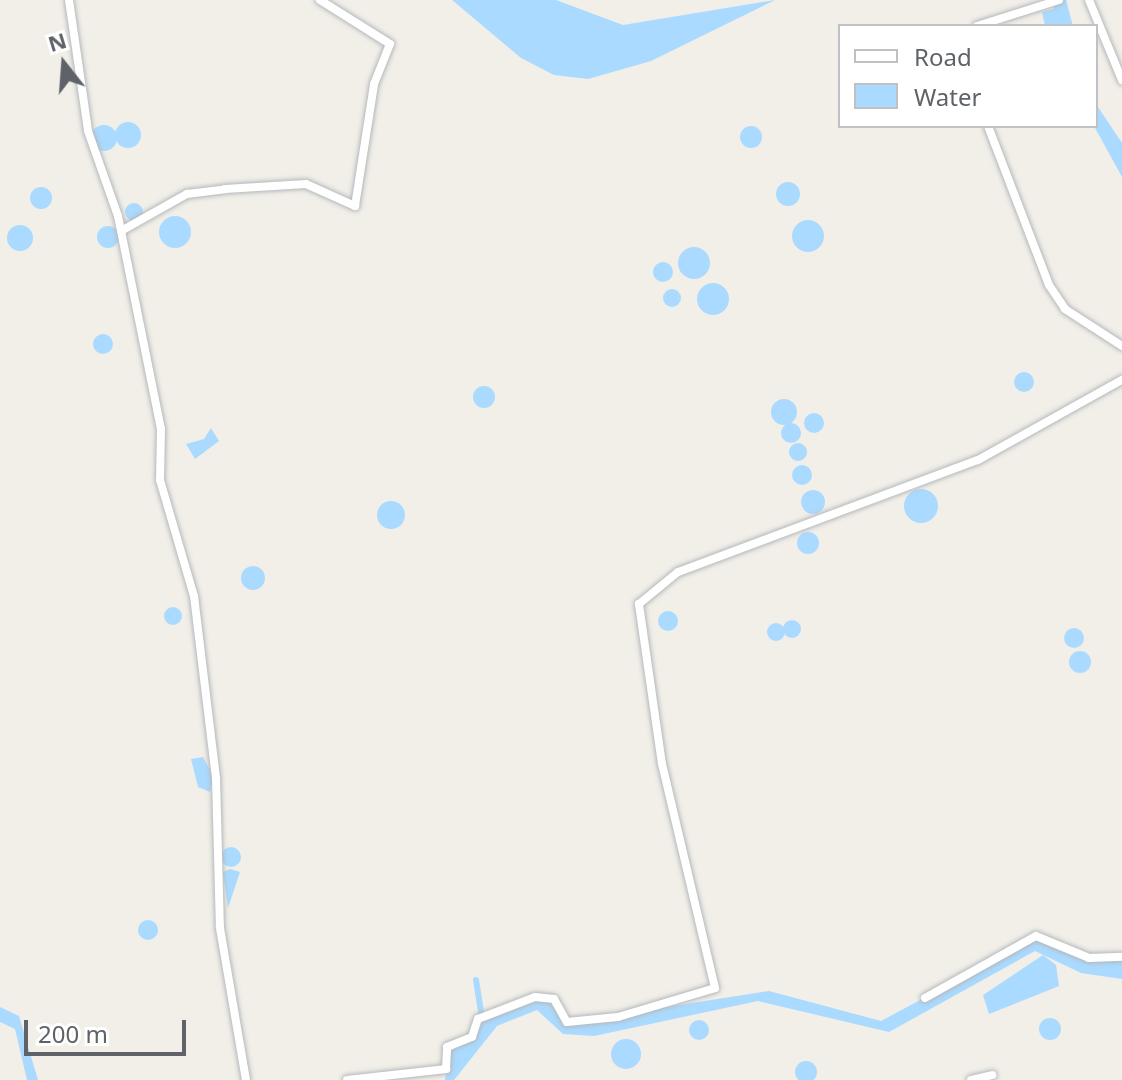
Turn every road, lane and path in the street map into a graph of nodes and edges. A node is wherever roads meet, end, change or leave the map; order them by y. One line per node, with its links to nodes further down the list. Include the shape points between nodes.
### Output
1 (69, 0): 8 (street, via 88,131)
2 (320, 0): 8 (street, via 390,44 374,84 355,206 306,184 225,189 187,194 170,210)
3 (1089, 0): 6 (street)
4 (1055, 1): 5 (street)
5 (983, 24)
6 (1122, 80)
7 (989, 128): 9 (street, via 1049,285 1065,309)
8 (121, 231): 14 (street, via 161,429 160,480 194,596 216,778 220,928)
9 (1122, 346)
10 (1122, 380): 15 (street, via 978,460 678,572 639,604 662,764 715,988 618,1017 567,1022 554,999 544,997 481,1018 472,1037 447,1047 446,1069)
11 (1122, 957): 12 (street, via 1089,958 1036,936)
12 (925, 998)
13 (992, 1075): 16 (street)
14 (246, 1080)
15 (347, 1080)
16 (971, 1080)

